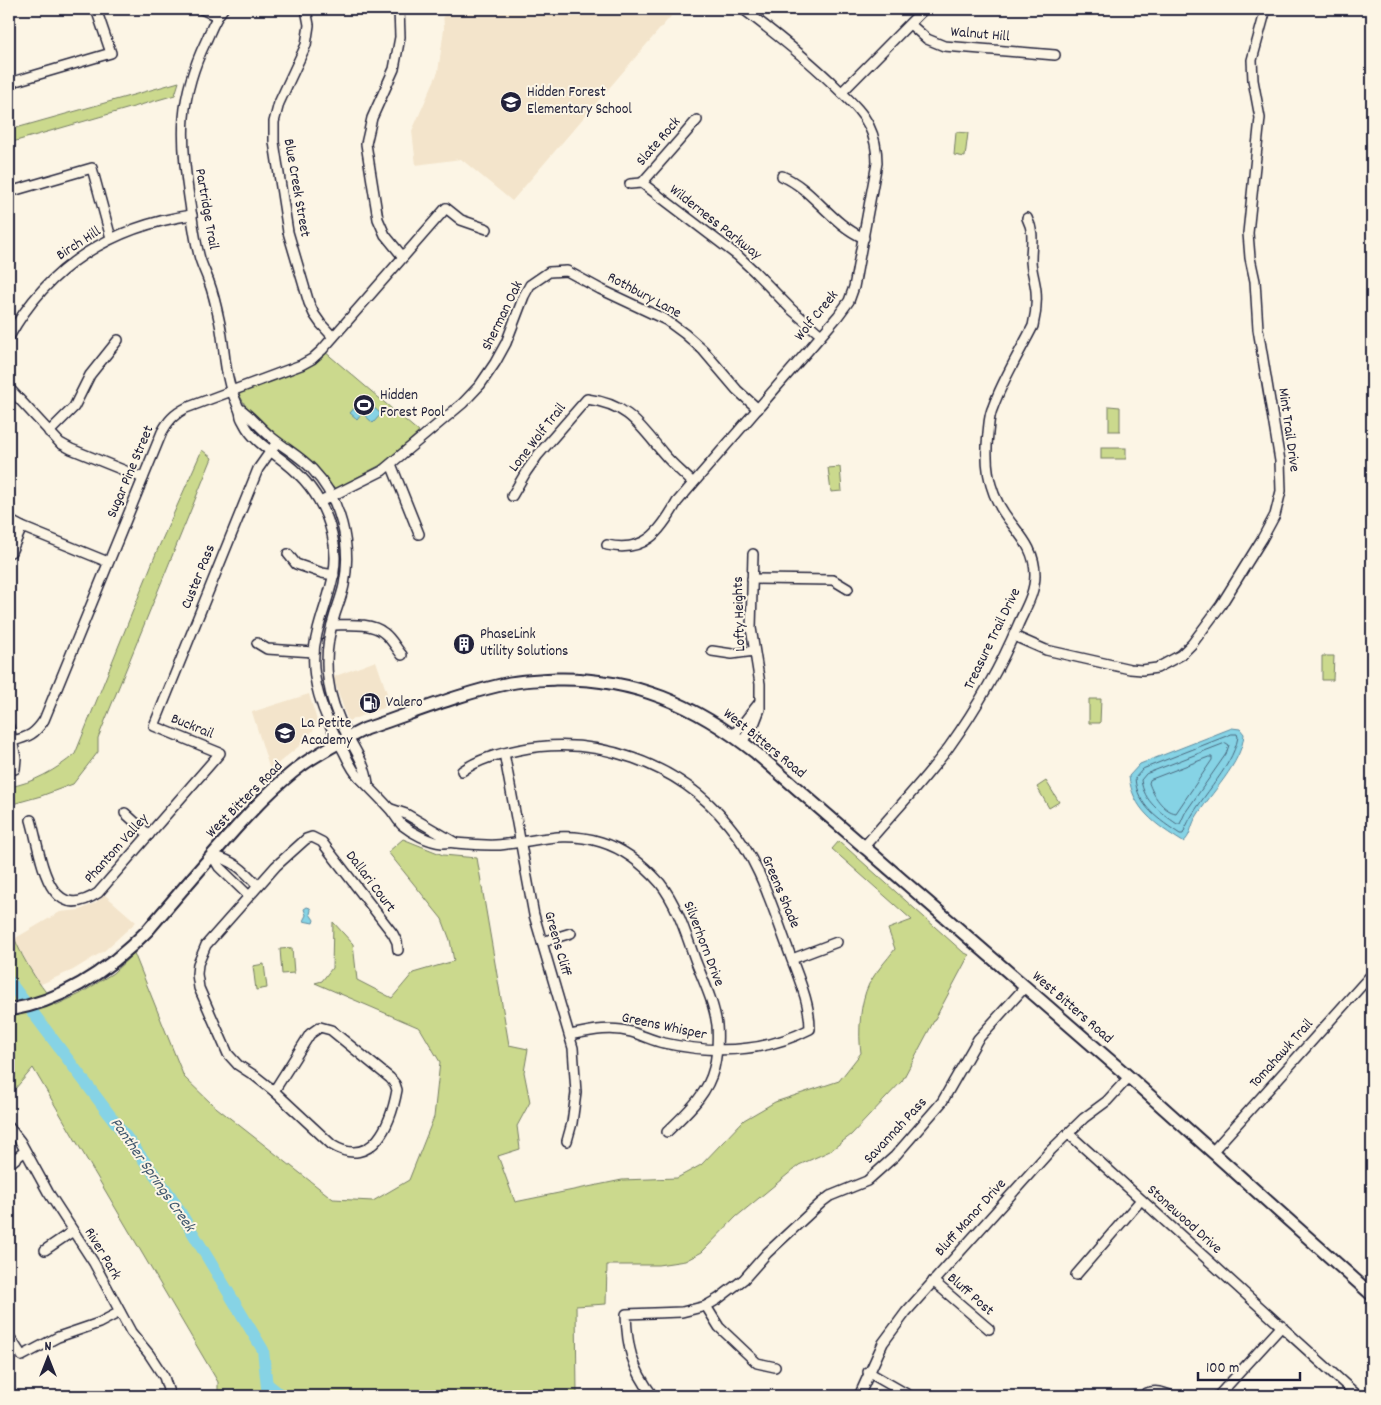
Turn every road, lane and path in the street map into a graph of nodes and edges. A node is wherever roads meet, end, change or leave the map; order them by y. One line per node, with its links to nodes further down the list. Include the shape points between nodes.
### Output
1 (96, 9): 11 (street, via 111,53)
2 (201, 9): 8 (street)
3 (306, 9): 27 (street, Blue Creek Street, via 306,45 279,103 274,122 274,142 288,232 308,303)
4 (399, 9): 23 (street, via 400,38 396,61 372,118 366,144 378,219 385,235)
5 (743, 9): 12 (street, Wolf Creek, via 789,44)
6 (924, 9): 9 (street)
7 (1266, 9): 56 (street, Mint Trail Drive, via 1252,60 1252,80 1260,118 1248,233 1258,329 1280,461 1281,491 1274,515 1201,633 1181,655 1168,663 1152,669 1130,669 1046,650)
8 (220, 12): 18 (street, Partridge Trail, via 195,65 184,104 184,164)
9 (910, 24): 10 (street, Walnut Hill, via 927,39 944,46); 12 (street)
10 (1055, 55)
11 (9, 83)
12 (842, 92): 22 (street, Wolf Creek, via 865,118 876,148 876,168)
13 (697, 120): 15 (street, Slate Rock)
14 (782, 176): 22 (street, via 794,182 843,227)
15 (642, 183): 16 (street); 25 (street, Wilderness Parkway, via 738,256 790,309)
16 (630, 184)
17 (9, 192): 21 (street, via 92,168)
18 (192, 215): 21 (street, Birch Hill, via 146,224); 30 (street, Partridge Trail, via 199,257 220,324)
19 (1027, 218): 56 (street, Treasure Trail Drive, via 1033,236 1031,260 1036,292 1035,318 992,408 986,453 994,494 1023,537 1035,574 1033,590)
20 (487, 229): 23 (street, Sugar Pine Street, via 461,220 446,208)
21 (112, 238): 26 (street, Birch Hill, via 80,256 61,272 27,309)
22 (864, 238): 25 (street, Wolf Creek, via 849,301)
23 (404, 258): 27 (street, Sugar Pine Street)
24 (549, 272): 32 (street, Rothbury Lane, via 567,271 666,320 702,350); 36 (street, Sherman Oak, via 530,285 506,342 480,385)
25 (821, 335): 32 (street, Wolf Creek)
26 (9, 336)
27 (333, 337): 30 (street, Sugar Pine Street, via 312,359 301,365)
28 (118, 340): 33 (street, via 90,374 74,407)
29 (9, 388): 33 (street)
30 (231, 391): 31 (street, Partridge Trail); 37 (street, Sugar Pine Street, via 186,408 168,421)
31 (239, 408): 34 (street, Partridge Trail); 35 (street, Partridge Trail, via 241,420 250,433)
32 (758, 409): 38 (street, Wolf Creek)
33 (50, 432): 37 (street, via 71,449)
34 (277, 442): 35 (street, Custer Pass); 39 (street, Partridge Trail, via 302,459)
35 (270, 451): 41 (street, Partridge Trail, via 300,475); 62 (street, Custer Pass, via 258,469)
36 (391, 464): 39 (street, Sherman Oak); 44 (street)
37 (143, 478): 49 (street, Sugar Pine Street)
38 (693, 483): 40 (street, Lone Wolf Trail, via 634,418 613,405 587,399 538,455); 45 (street, Wolf Creek, via 650,539 626,548)
39 (332, 496): 41 (street, Sherman Oak); 54 (street, Partridge Trail, via 346,545 346,577)
40 (512, 496)
41 (320, 502): 50 (street, Partridge Trail, via 333,537)
42 (9, 520): 43 (street)
43 (22, 527): 46 (street); 49 (street)
44 (419, 534)
45 (607, 545)
46 (11, 552)
47 (288, 554): 50 (street, via 296,564)
48 (753, 554): 51 (street, Lofty Heights)
49 (108, 562): 66 (street, Sugar Pine Street, via 44,720 37,730)
50 (334, 575): 53 (street, Partridge Trail)
51 (752, 579): 52 (street, via 833,580); 59 (street, Lofty Heights)
52 (848, 589)
53 (331, 591): 54 (street); 60 (street, Partridge Trail)
54 (342, 594): 55 (street, Partridge Trail)
55 (332, 625): 61 (street, via 375,628 384,632); 65 (street, Partridge Trail, via 326,652 328,680)
56 (1014, 636): 79 (street, Treasure Trail Drive, via 995,674 948,748)
57 (257, 643): 60 (street, via 267,649)
58 (712, 651): 59 (street, via 732,654)
59 (754, 651): 64 (street, Lofty Heights, via 760,684 759,703)
60 (314, 652): 65 (street, Partridge Trail, via 320,700 331,731)
61 (402, 655)
62 (154, 726): 67 (street, Buckrail)
63 (9, 727): 66 (street)
64 (737, 739): 65 (main road, West Bitters Road, via 688,707 665,698 619,684 571,679 511,682 481,690 366,729); 79 (main road, West Bitters Road)
65 (343, 740): 71 (street, Silverhorn Drive, via 367,772 368,784); 80 (main road, West Bitters Road, via 276,787)
66 (12, 741): 69 (street)
67 (220, 753): 75 (street, Phantom Valley)
68 (504, 753): 70 (street, Greens Shade, via 474,762); 78 (street, Greens Cliff); 87 (street, Greens Shade, via 547,746 602,749 646,762 679,779 704,798 742,843 762,877)
69 (16, 770)
70 (462, 770)
71 (391, 809): 74 (street, Silverhorn Drive); 76 (street, Silverhorn Drive, via 400,823)
72 (125, 813): 75 (street)
73 (31, 820): 75 (street, Phantom Valley, via 48,881 62,899 73,902 98,893)
74 (424, 824): 76 (street); 77 (street, Silverhorn Drive)
75 (148, 835)
76 (419, 835): 77 (street, Silverhorn Drive, via 437,843)
77 (454, 842): 78 (street, Silverhorn Drive, via 489,846)
78 (520, 842): 84 (street, Greens Cliff); 93 (street, Silverhorn Drive, via 554,836 602,842 626,854 652,875 675,906 702,975 716,1022)
79 (863, 848): 89 (main road, West Bitters Road)
80 (212, 854): 81 (street, via 229,860); 82 (street, via 219,867); 90 (main road, West Bitters Road, via 148,930 109,966 55,996)
81 (258, 886): 82 (street); 86 (street, Dallari Court, via 306,839 322,842 393,934)
82 (249, 896): 95 (street, via 206,945 198,964 197,979 228,1054)
83 (571, 933): 84 (street)
84 (542, 942): 92 (street, Greens Cliff)
85 (837, 942): 87 (street)
86 (398, 950)
87 (792, 959): 91 (street, Greens Shade, via 808,1003)
88 (1372, 974): 101 (street, Tomahawk Trail)
89 (1025, 987): 94 (main road, West Bitters Road); 109 (street, Savannah Pass, via 978,1039 942,1102 895,1156 867,1181 822,1202 736,1287)
90 (9, 1010)
91 (810, 1029): 93 (street, Greens Whisper, via 768,1046)
92 (570, 1036): 93 (street, Greens Whisper, via 596,1030 620,1030 661,1042); 99 (street, Greens Cliff, via 576,1093)
93 (717, 1051): 97 (street, Silverhorn Drive, via 706,1090)
94 (1129, 1077): 98 (street, Bluff Manor Drive); 101 (main road, West Bitters Road)
95 (274, 1091): 95 (street, via 340,1150 360,1152 382,1135 397,1090 383,1072 331,1030 320,1027 310,1034)
96 (9, 1126): 100 (street, River Park)
97 (667, 1132)
98 (1069, 1134): 103 (street, Stonewood Drive); 107 (street, Bluff Manor Drive)
99 (567, 1141)
100 (25, 1151): 102 (street); 104 (street, River Park)
101 (1212, 1152): 108 (main road, West Bitters Road)
102 (9, 1164)
103 (1141, 1200): 106 (street); 111 (street, Stonewood Drive)
104 (73, 1231): 105 (street); 110 (street, River Park)
105 (45, 1250)
106 (1076, 1275)
107 (933, 1281): 112 (street, Bluff Post); 115 (street, Bluff Manor Drive, via 896,1324)
108 (1372, 1295)
109 (706, 1306): 114 (street, via 719,1327 757,1363); 118 (street, Savannah Pass, via 670,1314 626,1314 632,1358)
110 (120, 1312): 113 (street, via 100,1323 58,1337 22,1356); 117 (street, River Park, via 164,1377)
111 (1282, 1326): 122 (street); 123 (street, Stonewood Drive)
112 (989, 1329)
113 (9, 1336)
114 (775, 1367)
115 (868, 1372): 119 (street, Bluff Manor Drive); 120 (street)
116 (1146, 1394): 121 (street, via 1153,1391)
117 (170, 1396)
118 (653, 1396)
119 (859, 1396)
120 (910, 1396)
121 (1172, 1396)
122 (1218, 1396)
123 (1358, 1396)

